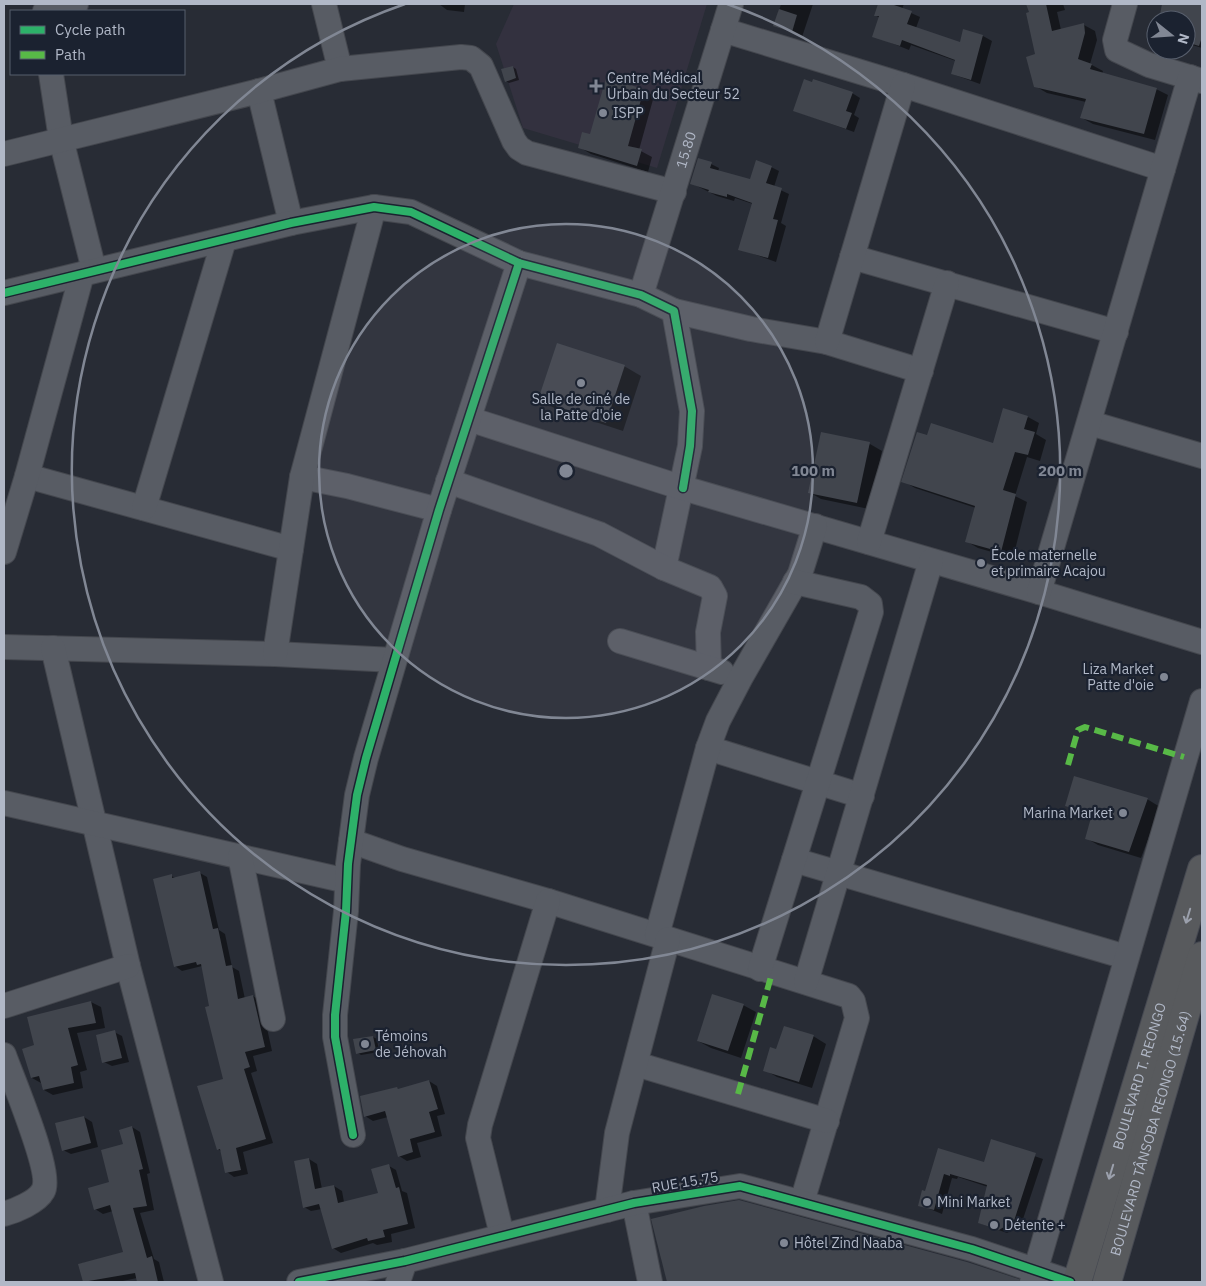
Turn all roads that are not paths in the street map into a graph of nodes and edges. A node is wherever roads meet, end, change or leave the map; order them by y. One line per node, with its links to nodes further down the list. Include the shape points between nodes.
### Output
1 (76, 4): 5 (street)
2 (324, 4): 7 (street)
3 (730, 4): 6 (street, 15.80)
4 (1125, 4): 9 (street, via 1115,40 1118,50 1149,65)
5 (49, 10)
6 (723, 30): 10 (street); 15 (street, 15.80)
7 (340, 68): 11 (street); 15 (street, via 472,58 481,66 519,148 527,153)
8 (51, 75): 12 (street)
9 (1196, 79): 14 (street)
10 (903, 85): 14 (street); 19 (street)
11 (259, 91): 12 (street); 17 (street)
12 (61, 139): 13 (street); 21 (street)
13 (4, 154)
14 (1163, 169): 26 (street)
15 (674, 192): 24 (street, 15.80)
16 (374, 207): 17 (street); 20 (street, via 411,212); 33 (street)
17 (290, 223): 18 (street)
18 (224, 240): 21 (street); 36 (street)
19 (852, 257): 22 (street); 27 (street)
20 (518, 263): 24 (street); 29 (street)
21 (88, 272): 23 (street); 32 (street)
22 (947, 283): 26 (street); 28 (street)
23 (4, 293)
24 (641, 295): 25 (street)
25 (674, 311): 27 (street, via 751,330); 35 (street, via 692,411)
26 (1116, 332): 30 (street)
27 (827, 342): 28 (street)
28 (921, 371): 39 (street)
29 (469, 419): 34 (street); 35 (street)
30 (1090, 423): 31 (street); 45 (street)
31 (1202, 456)
32 (27, 476): 36 (street); 41 (street)
33 (302, 477): 37 (street); 40 (street)
34 (448, 481): 37 (street); 43 (street, via 599,534)
35 (683, 488): 38 (street); 43 (street)
36 (144, 508): 40 (street)
37 (439, 510): 51 (street)
38 (815, 526): 39 (street); 44 (street)
39 (868, 542): 42 (street)
40 (291, 549): 50 (street)
41 (4, 552)
42 (931, 560): 45 (street); 57 (street)
43 (664, 568): 52 (street, via 713,590 708,632)
44 (795, 582): 53 (street); 56 (street, via 861,597 870,604)
45 (1039, 592): 47 (street)
46 (620, 641): 52 (street)
47 (1202, 642)
48 (4, 648): 49 (street)
49 (53, 648): 50 (street); 59 (street)
50 (275, 654): 51 (street)
51 (394, 660): 60 (street, via 366,758)
52 (709, 668): 53 (street)
53 (741, 677): 55 (street)
54 (1202, 701): 69 (street)
55 (708, 748): 56 (street); 67 (street)
56 (818, 782): 57 (street); 62 (street)
57 (862, 796): 64 (street)
58 (4, 803): 59 (street)
59 (95, 825): 61 (street); 70 (street)
60 (351, 841): 65 (street); 66 (street)
61 (240, 856): 65 (street); 74 (street)
62 (794, 860): 64 (street); 71 (street)
63 (1202, 869): 90 (highway, BOULEVARD T. REONGO, one-way to 90)
64 (838, 874): 69 (street); 72 (street)
65 (347, 881): 78 (street, via 335,1037)
66 (548, 901): 67 (street); 83 (street, via 478,1138)
67 (663, 937): 71 (street); 76 (street)
68 (1202, 956): 91 (highway, BOULEVARD TÂNSOBA REONGO (15.64))
69 (1126, 957): 85 (street)
70 (128, 966): 73 (street); 86 (street)
71 (760, 969): 72 (street)
72 (806, 982): 77 (street, via 849,996 856,1009 857,1018)
73 (4, 1006)
74 (273, 1020)
75 (4, 1055): 82 (street, via 46,1178 42,1191 30,1202)
76 (636, 1064): 77 (street); 81 (street, via 617,1132)
77 (827, 1121): 79 (street)
78 (353, 1135)
79 (802, 1202): 80 (street, RUE 15.75, via 740,1186); 85 (street, RUE 15.75, via 972,1249)
80 (634, 1203): 81 (street, RUE 15.75); 88 (street)
81 (606, 1210): 83 (street, RUE 15.75)
82 (4, 1214)
83 (502, 1236): 84 (street, RUE 15.75)
84 (402, 1271): 87 (street, RUE 15.75)
85 (1034, 1276): 89 (street, RUE 15.75)
86 (211, 1282)
87 (299, 1282)
88 (650, 1282)
89 (1070, 1282)
90 (1077, 1282)
91 (1107, 1282)

